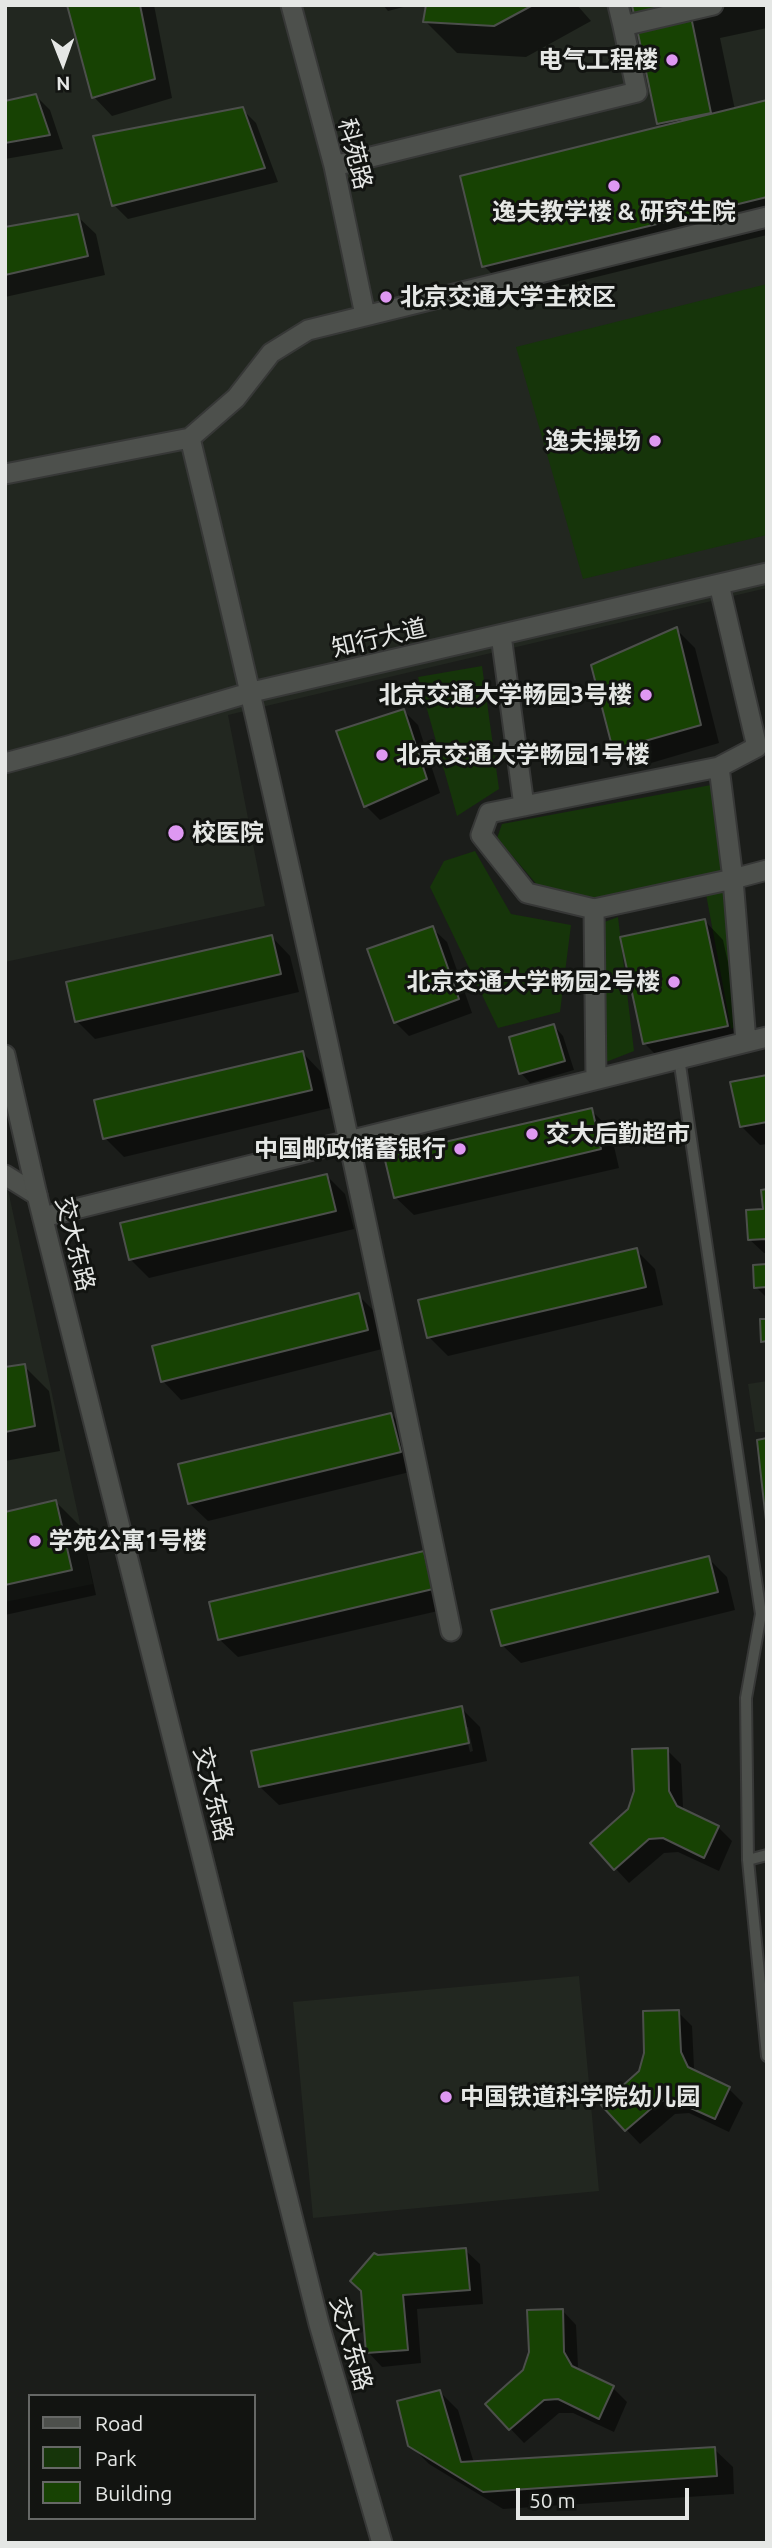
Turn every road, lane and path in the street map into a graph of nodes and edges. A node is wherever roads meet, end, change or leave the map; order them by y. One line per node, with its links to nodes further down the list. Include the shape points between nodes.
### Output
1 (291, 5): 5 (street, 科苑路)
2 (618, 5): 4 (street)
3 (713, 5): 4 (street)
4 (623, 26): 5 (street, via 637,92)
5 (334, 166): 7 (street, 科苑路)
6 (767, 217): 7 (street)
7 (365, 316): 8 (street, via 308,330 271,353 236,398)
8 (190, 438): 9 (street); 13 (street)
9 (5, 474)
10 (767, 573): 11 (street, 知行大道)
11 (719, 584): 12 (street, 知行大道); 15 (street, via 757,747)
12 (501, 635): 13 (street, 知行大道); 16 (street)
13 (252, 692): 14 (street, 知行大道); 25 (street)
14 (5, 763)
15 (719, 767): 16 (street); 18 (street)
16 (524, 806): 19 (street, via 489,813 481,835 527,893)
17 (767, 870): 18 (street)
18 (733, 878): 19 (street); 21 (street)
19 (594, 909): 24 (street)
20 (767, 1037): 21 (street)
21 (746, 1042): 23 (street)
22 (5, 1055): 27 (street, 交大东路)
23 (680, 1058): 24 (street); 31 (lane, via 761,1614 746,1698)
24 (596, 1079): 25 (street)
25 (350, 1142): 28 (street); 29 (street)
26 (5, 1175): 27 (street)
27 (37, 1195): 28 (street, 交大东路)
28 (43, 1217): 33 (street, 交大东路, via 316,2310)
29 (451, 1632)
30 (767, 1855): 31 (lane)
31 (748, 1860): 32 (lane)
32 (767, 2056)
33 (382, 2543)

